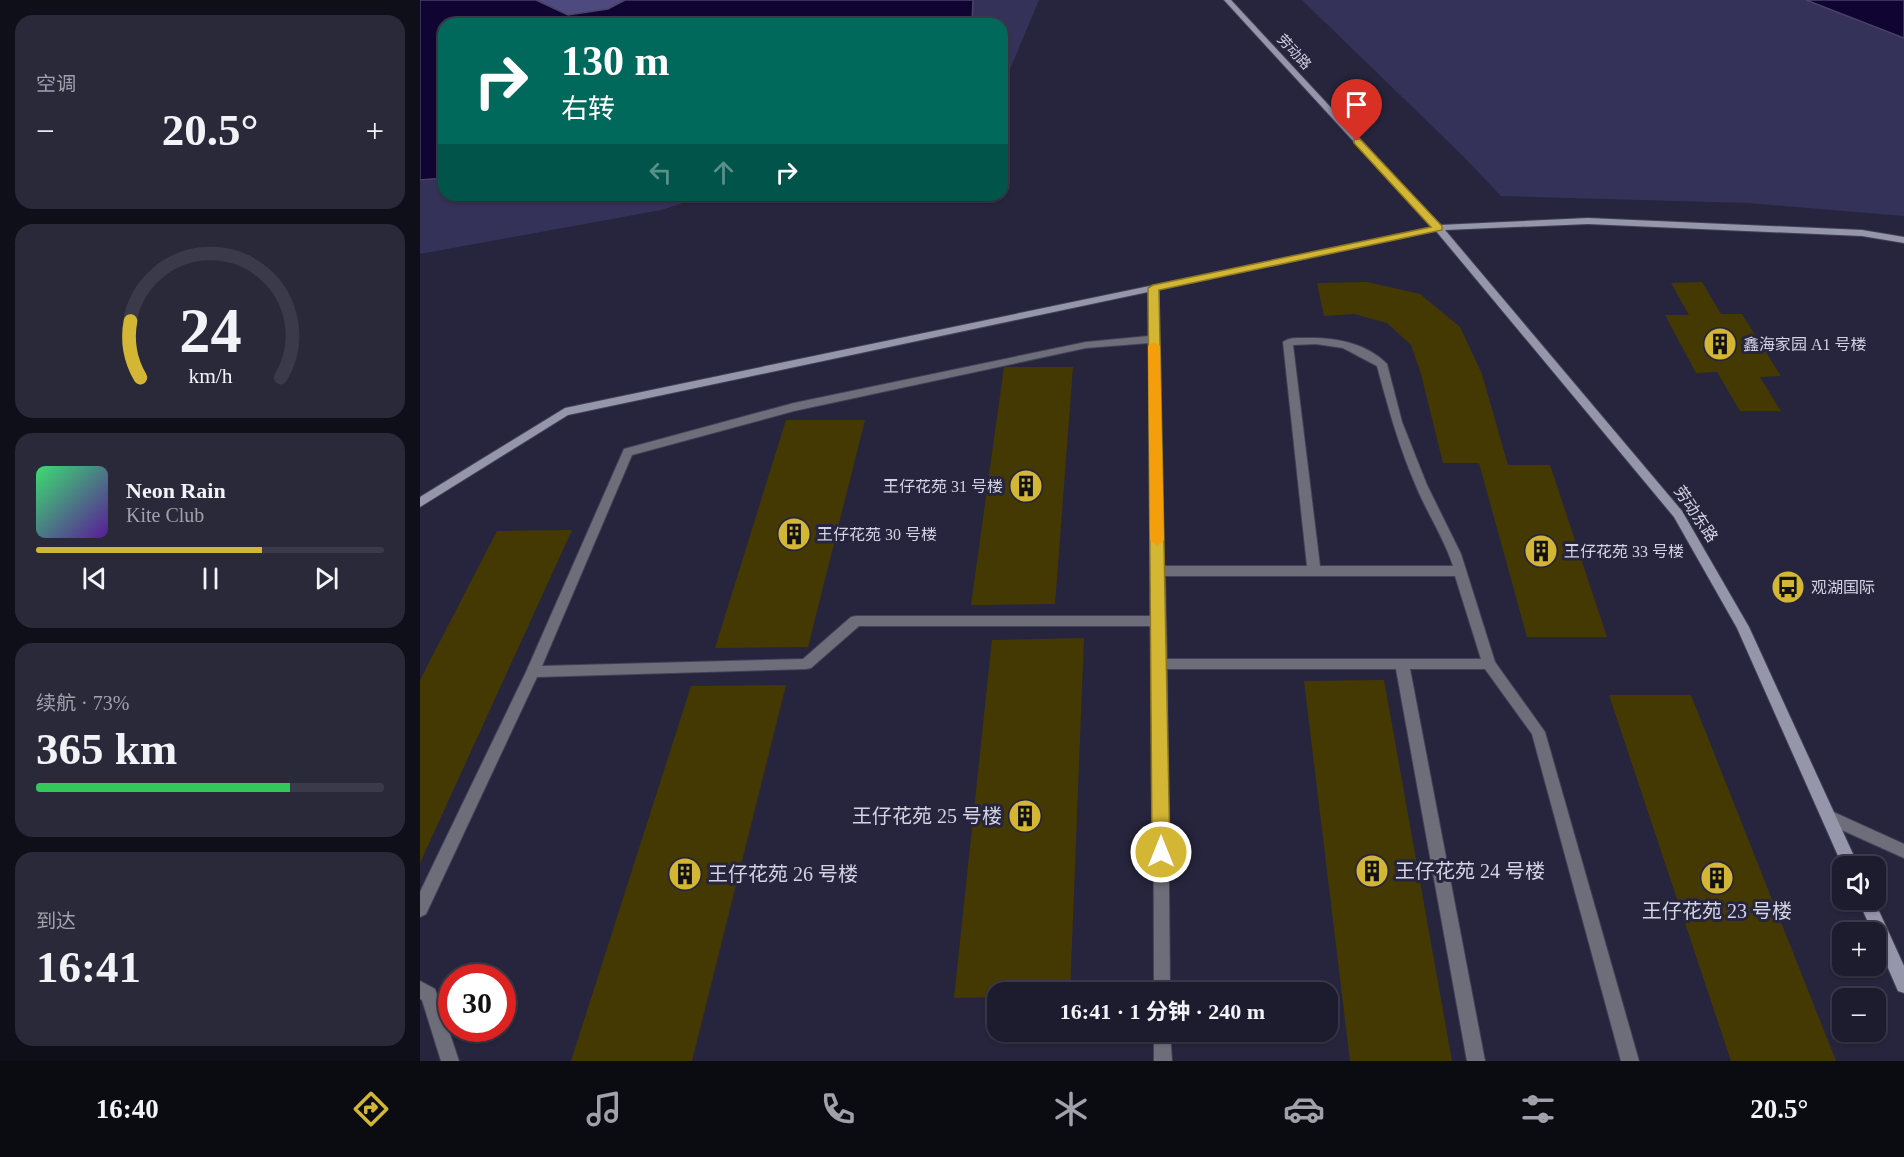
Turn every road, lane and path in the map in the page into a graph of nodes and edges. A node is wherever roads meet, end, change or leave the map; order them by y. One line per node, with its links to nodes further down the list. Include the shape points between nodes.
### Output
1 (1227, 0): 2 (street, 劳动路)
2 (1438, 228): 3 (street, via 1588,221 1862,233); 4 (street); 15 (street, 劳动东路, via 1678,514 1743,627)
3 (1904, 240)
4 (1153, 288): 5 (street); 6 (street, via 565,412)
5 (1154, 339): 7 (street); 14 (street, via 1086,345 794,407 628,452)
6 (420, 503)
7 (1158, 571): 8 (street); 10 (street)
8 (1314, 571): 9 (street); 9 (street, via 1288,342 1332,340 1358,348 1382,363 1397,422 1420,485)
9 (1461, 571): 13 (street)
10 (1158, 621): 11 (street); 14 (street, via 856,621 806,664)
11 (1160, 664): 12 (street); 20 (street)
12 (1402, 664): 13 (street); 26 (street)
13 (1489, 664): 27 (street, via 1538,732)
14 (533, 672): 18 (street)
15 (1829, 817): 16 (street); 17 (street, 劳动东路)
16 (1904, 851)
17 (1846, 856)
18 (420, 909)
19 (1870, 910): 21 (street)
20 (1162, 982)
21 (1904, 985)
22 (420, 989): 24 (street, via 429,995)
23 (1162, 1042): 25 (street)
24 (450, 1061)
25 (1163, 1061)
26 (1476, 1061)
27 (1630, 1061)

